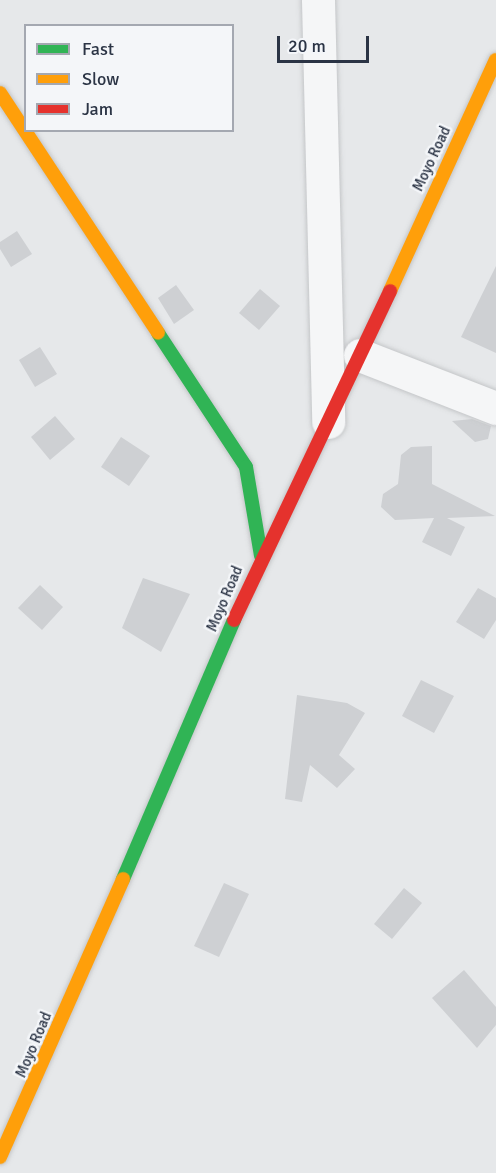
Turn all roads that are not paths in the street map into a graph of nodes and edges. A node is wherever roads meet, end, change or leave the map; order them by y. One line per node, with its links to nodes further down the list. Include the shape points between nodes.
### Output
1 (318, 0): 8 (street)
2 (496, 60): 6 (main road, Moyo Road)
3 (0, 93): 4 (main road)
4 (24, 129)
5 (26, 132): 9 (main road, via 246,467)
6 (360, 355): 7 (street); 8 (main road, Moyo Road)
7 (496, 408)
8 (328, 422): 9 (main road, Moyo Road)
9 (261, 556): 10 (main road, Moyo Road, via 30,1097)
10 (0, 1157)

